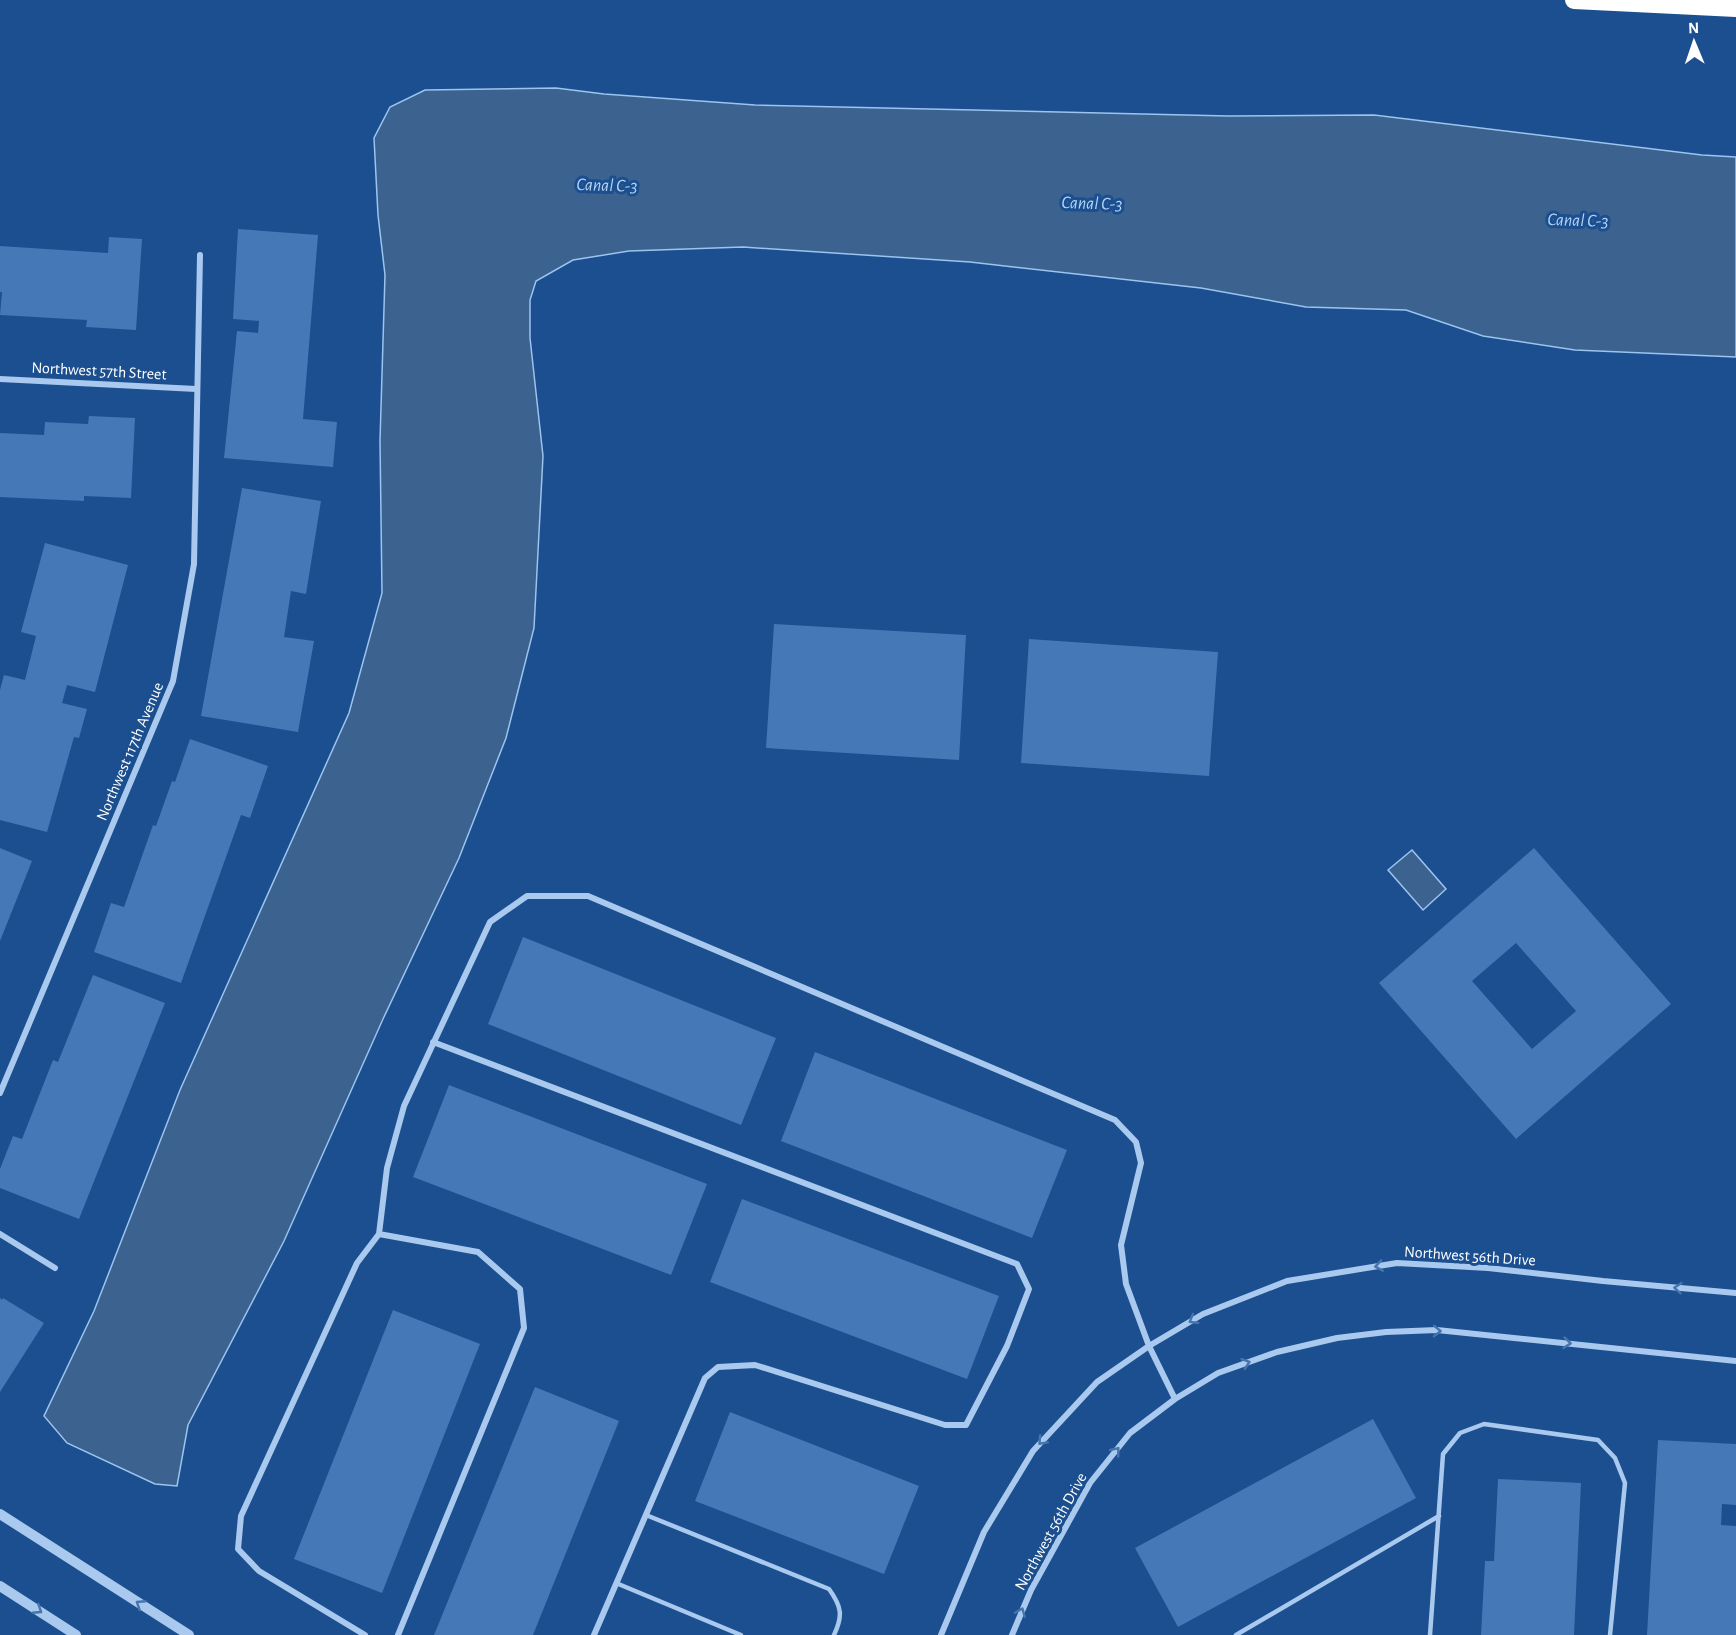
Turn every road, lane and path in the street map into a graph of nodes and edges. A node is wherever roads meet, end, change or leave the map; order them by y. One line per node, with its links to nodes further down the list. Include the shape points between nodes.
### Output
1 (1574, 0): 2 (highway)
2 (1736, 8)
3 (200, 255): 5 (street, Northwest 117th Avenue)
4 (0, 379): 5 (street, Northwest 57th Street)
5 (196, 389): 7 (street, Northwest 117th Avenue, via 194,564 173,681)
6 (434, 1042): 9 (street, via 404,1106 387,1168); 12 (street, via 490,922 527,896 588,896 1060,1096 1115,1120 1136,1142 1141,1163 1121,1245 1126,1284); 16 (street, via 1017,1264 1029,1289 1007,1346 966,1425 945,1425 755,1365 718,1367 705,1378)
7 (0, 1092)
8 (0, 1234): 10 (street)
9 (379, 1234): 22 (street, via 357,1263 241,1516 238,1549 259,1571); 23 (street, via 478,1252 520,1289 525,1328)
10 (55, 1268)
11 (1736, 1293): 12 (street, Northwest 56th Drive, one-way to 12, via 1488,1268 1397,1263 1287,1281 1203,1314)
12 (1149, 1346): 14 (street); 27 (street, Northwest 56th Drive, one-way to 27, via 1097,1382 1033,1451 984,1533)
13 (1736, 1361): 14 (street, Northwest 56th Drive, one-way to 13, via 1218,1373 1277,1352 1386,1332 1437,1330)
14 (1175, 1399): 28 (street, Northwest 56th Drive, one-way to 14, via 1031,1590 1090,1483 1130,1433)
15 (0, 1514): 21 (street, one-way to 15)
16 (646, 1515): 18 (street); 26 (lane, via 829,1589 839,1602 840,1621)
17 (1439, 1516): 29 (lane); 30 (lane); 31 (lane, via 1443,1454 1460,1433 1484,1424 1598,1440 1615,1458 1624,1482)
18 (616, 1583): 24 (street); 25 (lane)
19 (0, 1586): 20 (street, one-way to 20)
20 (76, 1635)
21 (189, 1635)
22 (365, 1635)
23 (398, 1635)
24 (594, 1635)
25 (741, 1635)
26 (834, 1635)
27 (941, 1635)
28 (1012, 1635)
29 (1236, 1635)
30 (1430, 1635)
31 (1610, 1635)

